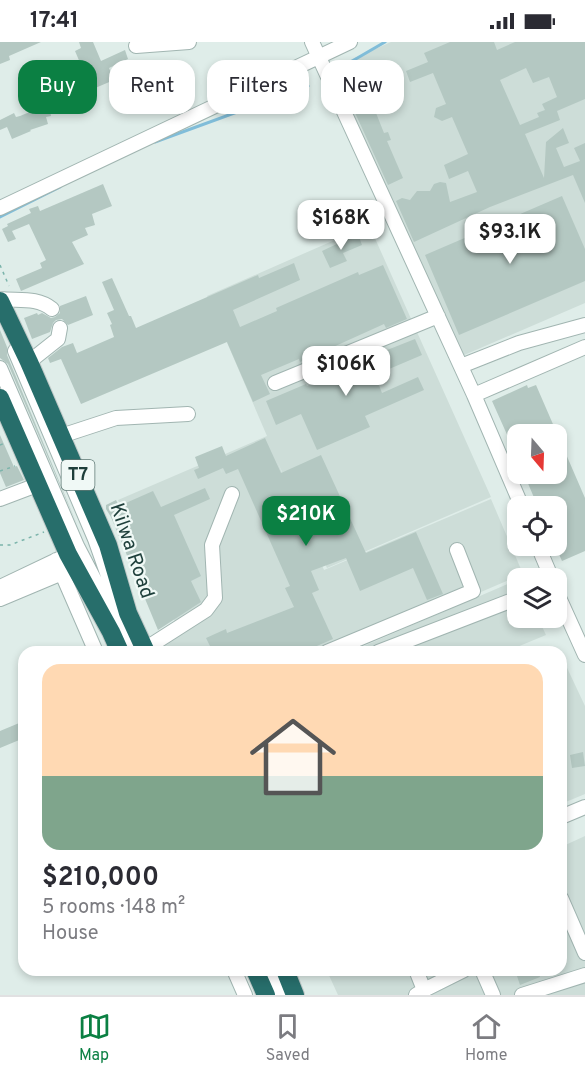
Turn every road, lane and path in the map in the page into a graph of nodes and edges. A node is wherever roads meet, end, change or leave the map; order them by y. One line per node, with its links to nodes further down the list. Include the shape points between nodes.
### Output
1 (189, 42): 4 (street)
2 (312, 42): 5 (street)
3 (350, 42): 5 (street)
4 (136, 46)
5 (318, 56): 6 (street); 9 (street)
6 (0, 208)
7 (0, 300): 8 (street, via 37,301); 14 (highway, Kilwa Road / T7)
8 (52, 309)
9 (438, 316): 15 (street); 17 (street)
10 (0, 318): 34 (street, via 95,539)
11 (585, 325): 15 (street, via 519,343)
12 (60, 328): 14 (street, via 58,339)
13 (585, 348): 18 (street)
14 (29, 362): 21 (highway, Kilwa Road / T7)
15 (461, 366): 18 (street)
16 (0, 368): 34 (street, via 77,546)
17 (275, 383)
18 (474, 395): 24 (street)
19 (0, 399): 22 (highway, T7)
20 (188, 414): 21 (street, via 116,418)
21 (61, 436): 38 (highway, Kilwa Road / T7, via 108,545)
22 (37, 485): 25 (street); 26 (highway, T7)
23 (232, 494): 39 (street, via 212,545 215,598 206,610)
24 (517, 496)
25 (0, 499)
26 (56, 527): 27 (path, via 10,545); 29 (highway, T7)
27 (0, 545)
28 (457, 550): 40 (street, via 473,591)
29 (62, 562): 30 (street); 31 (street); 35 (street); 36 (highway, T7)
30 (0, 586)
31 (0, 598)
32 (507, 602): 41 (street)
33 (567, 615): 42 (street)
34 (124, 634): 37 (street)
35 (94, 646)
36 (117, 646)
37 (136, 646)
38 (139, 646)
39 (149, 646)
40 (341, 646)
41 (394, 646)
42 (585, 655)
43 (585, 807): 44 (street)
44 (567, 814)
45 (567, 925): 46 (street)
46 (585, 953)
47 (585, 975): 61 (street)
48 (237, 976): 56 (street)
49 (258, 976): 57 (highway)
50 (273, 976): 58 (street)
51 (287, 976): 59 (highway)
52 (417, 976): 55 (street)
53 (452, 976): 55 (street)
54 (485, 976): 60 (street)
55 (420, 992)
56 (245, 995)
57 (266, 995)
58 (281, 995)
59 (295, 995)
60 (493, 995)
61 (522, 995)

